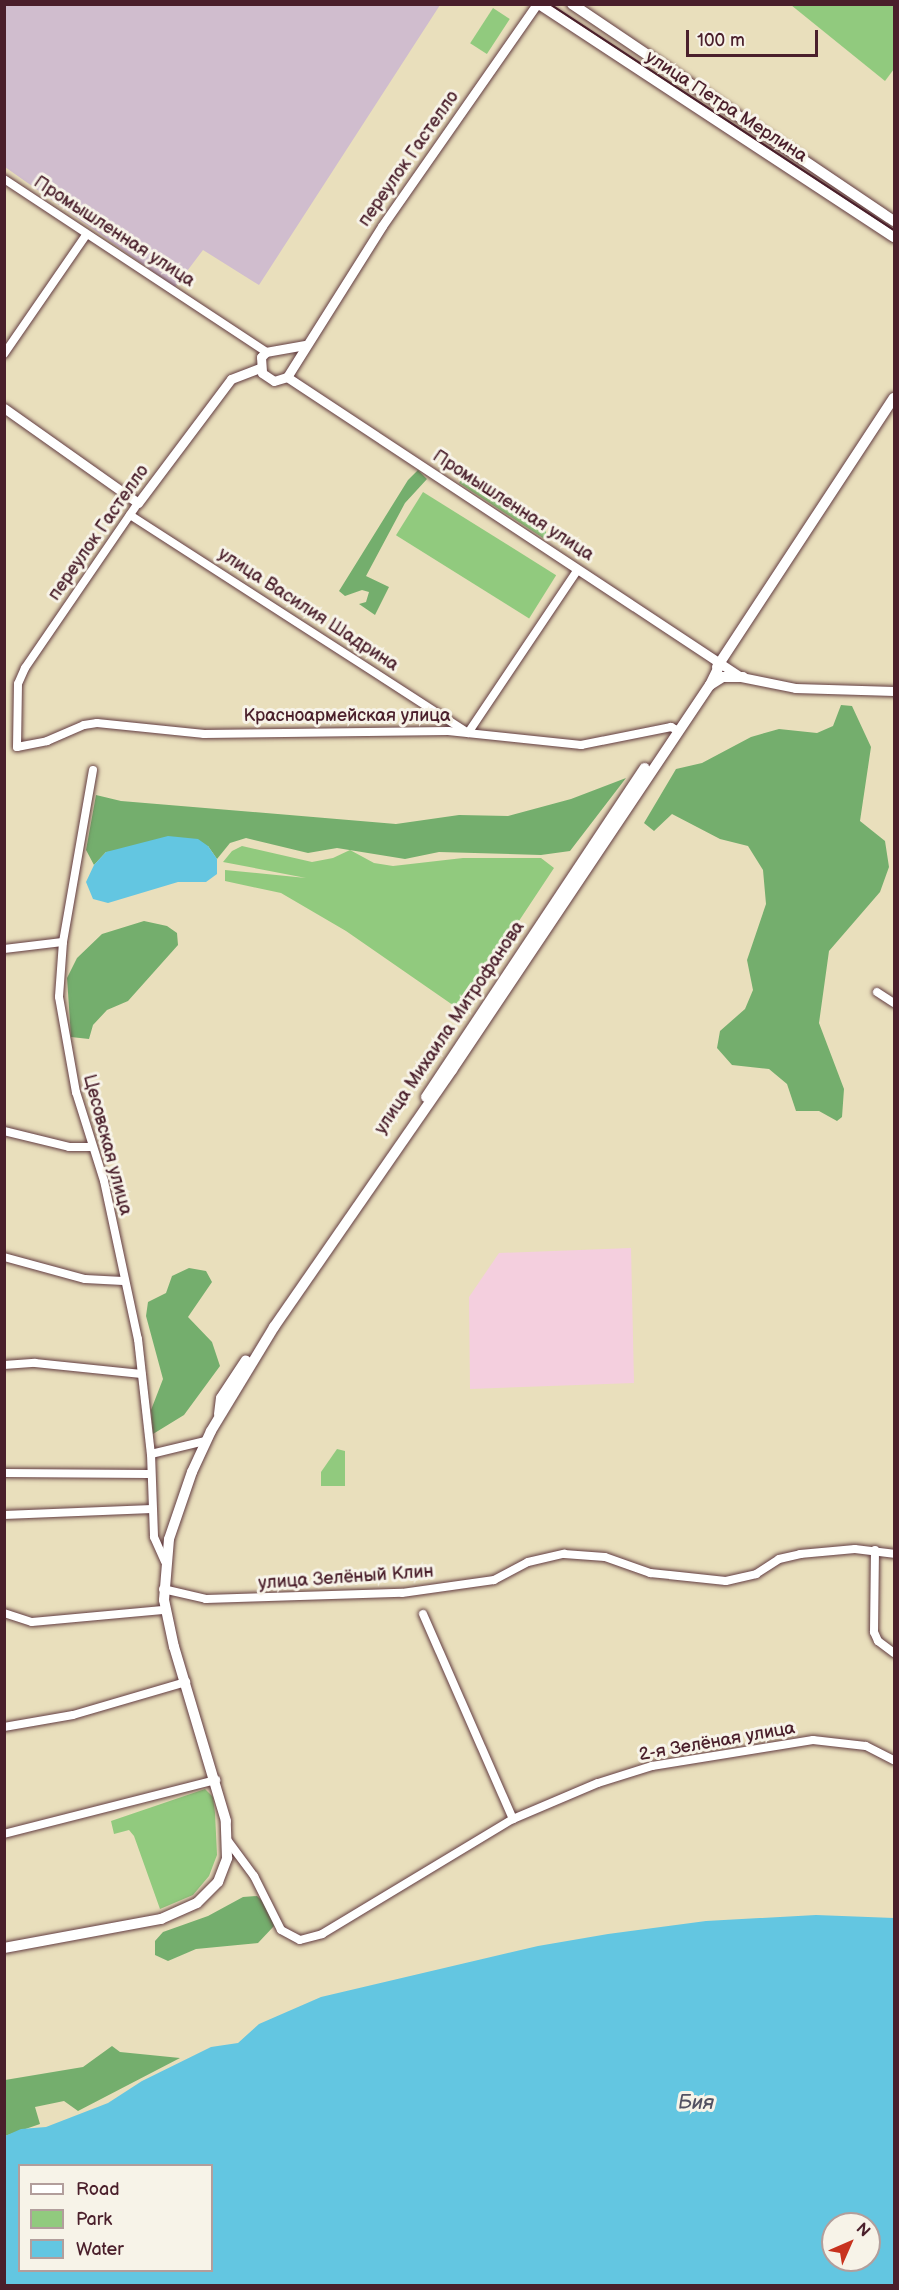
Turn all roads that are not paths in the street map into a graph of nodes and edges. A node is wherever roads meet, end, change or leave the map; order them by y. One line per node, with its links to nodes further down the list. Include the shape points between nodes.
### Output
1 (538, 4): 6 (main road, улица Петра Мерлина); 7 (street, переулок Гастелло, via 382,226)
2 (572, 4): 4 (main road, улица Петра Мерлина)
3 (4, 179): 5 (street, Промышленная улица)
4 (894, 221)
5 (86, 235): 9 (street); 10 (street, Промышленная улица)
6 (894, 237)
7 (305, 345): 8 (street); 12 (street, переулок Гастелло)
8 (281, 349): 10 (street); 12 (street, via 291,358)
9 (4, 354)
10 (264, 355): 11 (street); 13 (street)
11 (259, 368): 12 (street, via 274,381); 13 (street)
12 (289, 374): 20 (street, Промышленная улица)
13 (231, 379): 18 (street, переулок Гастелло)
14 (894, 398): 17 (main road, улица Михаила Митрофанова)
15 (4, 408): 18 (street)
16 (894, 410): 17 (main road, улица Михаила Митрофанова)
17 (850, 466): 21 (main road, улица Михаила Митрофанова)
18 (138, 503): 19 (street, переулок Гастелло)
19 (130, 515): 26 (street, улица Василия Шадрина); 27 (street, переулок Гастелло, via 25,668 18,684)
20 (578, 569): 21 (street, Промышленная улица); 26 (street)
21 (721, 662): 22 (street); 23 (main road, улица Михаила Митрофанова); 25 (main road, улица Михаила Митрофанова)
22 (744, 677): 23 (main road, via 723,677); 24 (street, via 795,688)
23 (710, 685): 25 (main road, улица Михаила Митрофанова)
24 (894, 691)
25 (676, 729): 26 (street, Красноармейская улица, via 581,745); 39 (main road, улица Михаила Митрофанова, via 292,1301)
26 (468, 733): 27 (street, Красноармейская улица, via 204,734 97,723)
27 (17, 747)
28 (93, 770): 29 (street, Цесовская улица)
29 (63, 942): 30 (street); 34 (street, Цесовская улица, via 59,997 63,1034)
30 (4, 949)
31 (877, 992): 32 (street)
32 (894, 1003)
33 (4, 1131): 34 (street, via 69,1147)
34 (91, 1147): 36 (street, Цесовская улица, via 104,1181)
35 (4, 1257): 36 (street, via 85,1279)
36 (123, 1281): 38 (street, Цесовская улица, via 138,1339)
37 (4, 1365): 38 (street, via 35,1363)
38 (141, 1374): 40 (street, Цесовская улица)
39 (205, 1440): 40 (street); 47 (main road, улица Михаила Митрофанова, via 178,1508)
40 (151, 1454): 42 (street, Цесовская улица)
41 (4, 1473): 42 (street)
42 (149, 1474): 43 (street, Цесовская улица)
43 (152, 1509): 44 (street); 47 (street, Цесовская улица, via 154,1537)
44 (4, 1515)
45 (875, 1550): 46 (street, улица Зелёный Клин); 48 (street, улица Зелёный Клин, via 788,1556 756,1574 726,1581 650,1573 605,1557 564,1554 528,1562 494,1580 402,1593 206,1599); 52 (street, via 874,1632 878,1641)
46 (894, 1554)
47 (165, 1562): 48 (main road, улица Михаила Митрофанова)
48 (164, 1589): 49 (main road, улица Михаила Митрофанова)
49 (165, 1610): 50 (street, via 32,1622); 53 (main road, улица Михаила Митрофанова)
50 (4, 1613)
51 (423, 1614): 57 (street)
52 (894, 1653)
53 (186, 1682): 54 (street, via 73,1715); 56 (main road, улица Михаила Митрофанова)
54 (4, 1727)
55 (894, 1760): 57 (street, 2-я Зелёная улица, via 866,1746 813,1740 652,1766 598,1783)
56 (216, 1780): 58 (street); 59 (main road, улица Михаила Митрофанова)
57 (513, 1819): 59 (street, 2-я Зелёная улица, via 322,1934 300,1940 281,1930 254,1876)
58 (4, 1834)
59 (228, 1841): 60 (main road, via 218,1882 197,1903 181,1911 122,1929)
60 (4, 1948)

